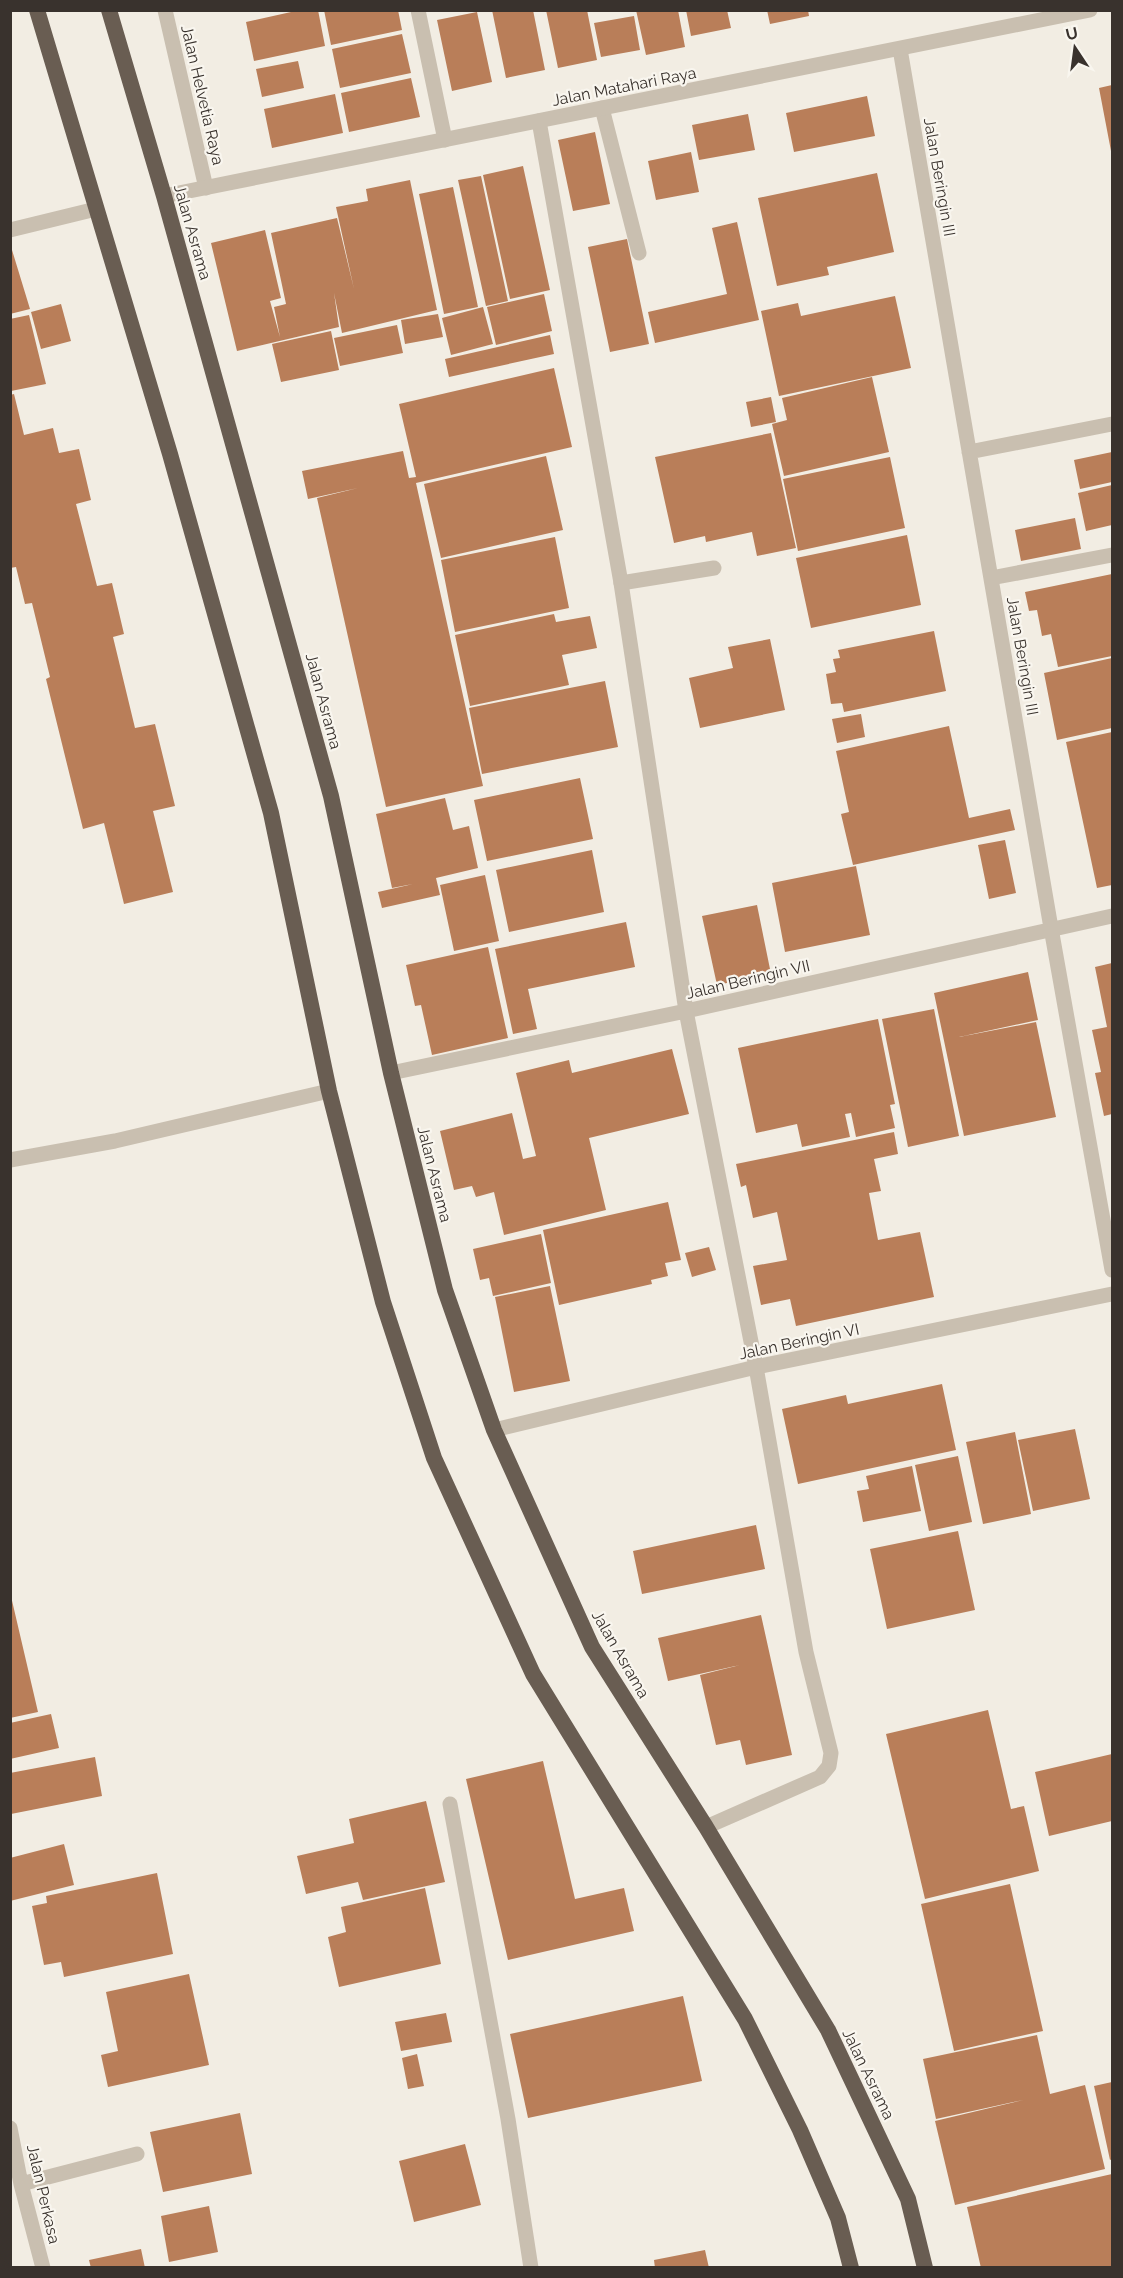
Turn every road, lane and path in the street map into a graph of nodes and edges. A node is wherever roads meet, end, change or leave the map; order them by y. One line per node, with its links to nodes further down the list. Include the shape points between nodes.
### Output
1 (38, 10): 12 (highway)
2 (109, 10): 11 (highway, Jalan Asrama)
3 (165, 10): 10 (street, Jalan Helvetia Raya)
4 (418, 10): 9 (street)
5 (1090, 10): 6 (street, Jalan Matahari Raya)
6 (900, 49): 7 (street, Jalan Matahari Raya); 16 (street, Jalan Beringin III)
7 (602, 108): 8 (street, Jalan Matahari Raya); 14 (street)
8 (539, 121): 9 (street, Jalan Matahari Raya); 20 (street)
9 (445, 140): 10 (street, Jalan Matahari Raya)
10 (206, 188): 11 (street, Jalan Matahari Raya)
11 (164, 196): 24 (highway, Jalan Asrama, via 331,795)
12 (96, 209): 13 (street); 25 (highway, via 271,813)
13 (10, 230)
14 (639, 253)
15 (1113, 424): 16 (street)
16 (969, 452): 19 (street, Jalan Beringin III)
17 (1113, 555): 19 (street)
18 (714, 568): 20 (street)
19 (991, 578): 22 (street, Jalan Beringin III)
20 (621, 584): 23 (street)
21 (1113, 916): 22 (street, Jalan Beringin VII)
22 (1051, 928): 23 (street, Jalan Beringin VII); 27 (street, Jalan Beringin III)
23 (686, 1011): 24 (street, Jalan Beringin VII); 29 (street)
24 (392, 1073): 30 (highway, Jalan Asrama, via 445,1290)
25 (329, 1091): 26 (street, via 115,1141); 38 (highway, via 383,1302 434,1458 533,1674 745,2019 838,2218)
26 (10, 1160)
27 (1113, 1270)
28 (1113, 1294): 29 (street, Jalan Beringin VI)
29 (756, 1367): 30 (street, Jalan Beringin VI); 32 (street, via 806,1652 831,1753 829,1766 820,1777)
30 (494, 1430): 32 (highway, Jalan Asrama, via 592,1647)
31 (450, 1804): 37 (street)
32 (706, 1827): 39 (highway, Jalan Asrama, via 828,2030 908,2199)
33 (10, 2128): 35 (street, Jalan Perkasa)
34 (137, 2154): 35 (street)
35 (21, 2184): 36 (street, Jalan Perkasa)
36 (43, 2268)
37 (531, 2268)
38 (851, 2268)
39 (925, 2268)

